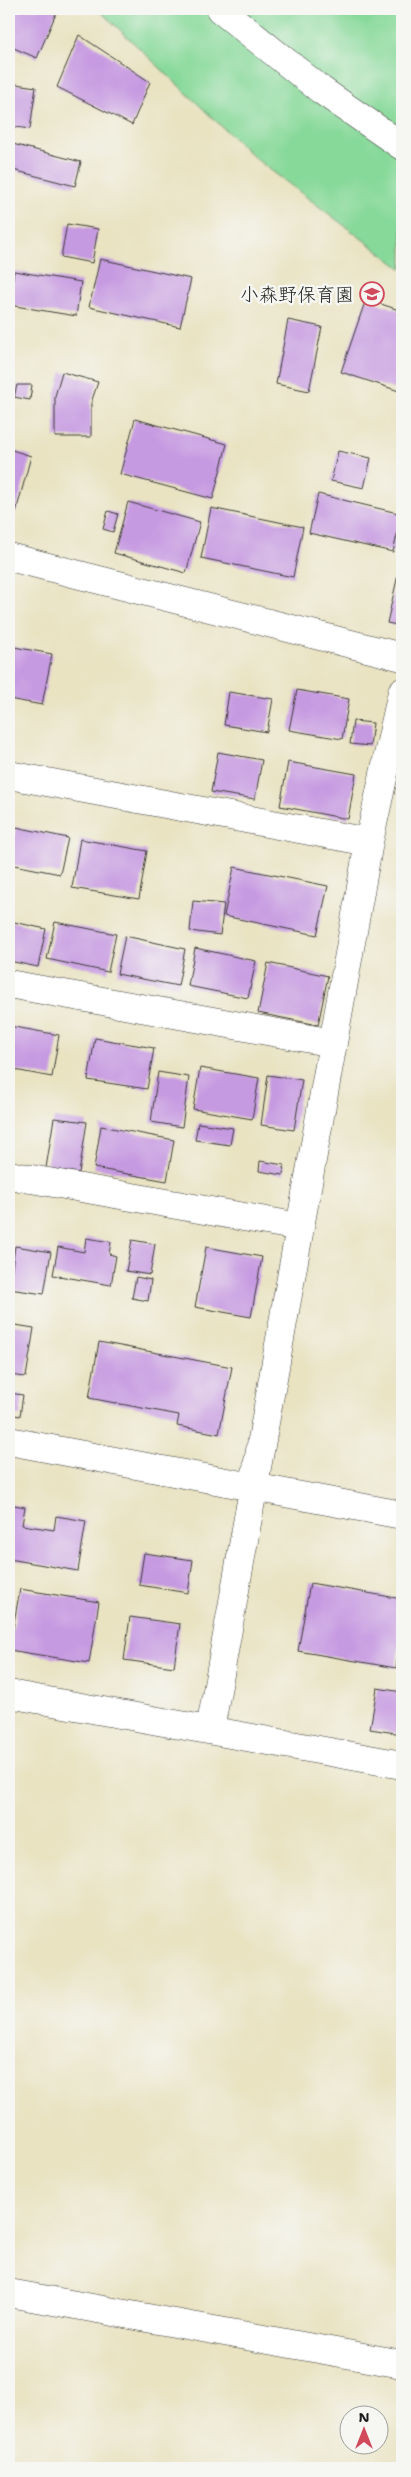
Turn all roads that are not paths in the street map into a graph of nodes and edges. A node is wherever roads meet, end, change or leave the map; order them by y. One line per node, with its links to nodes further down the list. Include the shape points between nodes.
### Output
1 (220, 9): 2 (street, via 321,90)
2 (402, 146)
3 (9, 557): 4 (street)
4 (402, 657)
5 (402, 692): 7 (street)
6 (9, 775): 7 (street)
7 (370, 842): 9 (street)
8 (9, 984): 9 (street)
9 (333, 1043): 11 (street)
10 (9, 1175): 11 (street)
11 (300, 1227): 13 (street)
12 (9, 1441): 13 (street)
13 (253, 1487): 14 (street); 16 (street)
14 (402, 1514)
15 (9, 1694): 16 (street)
16 (210, 1730): 17 (street)
17 (402, 1765)
18 (9, 2293): 19 (street)
19 (402, 2364)

